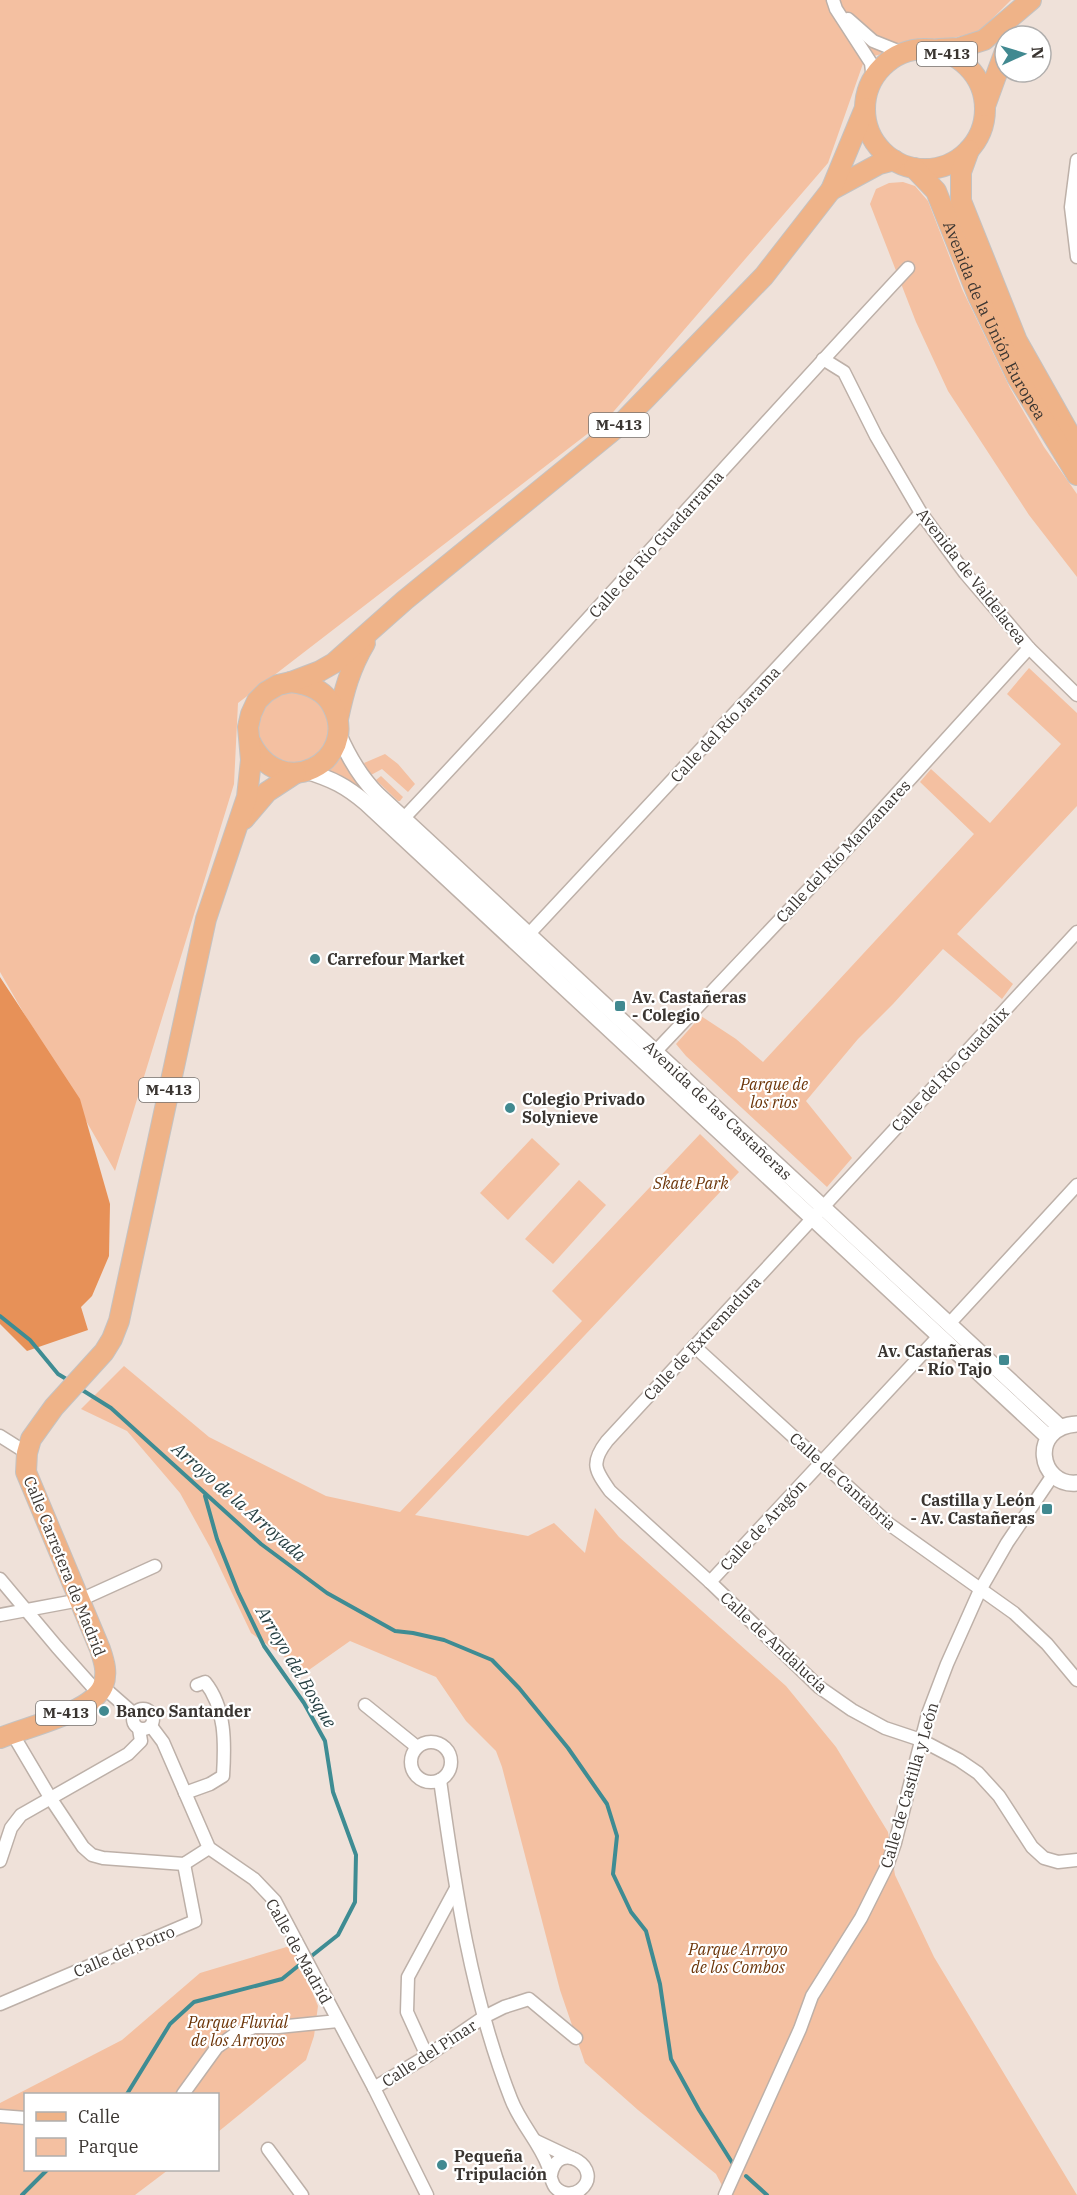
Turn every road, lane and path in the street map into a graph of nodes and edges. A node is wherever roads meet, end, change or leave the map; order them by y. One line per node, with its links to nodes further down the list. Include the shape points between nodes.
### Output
1 (1029, 2): 3 (main road, M-413); 4 (main road, M-413, via 984,40)
2 (835, 4): 5 (street, via 873,41); 6 (street, via 871,63)
3 (1018, 24)
4 (937, 50): 5 (main road, M-413); 8 (main road, M-413, via 970,69 981,86)
5 (903, 53): 6 (main road, M-413, via 885,63)
6 (873, 79): 9 (main road, M-413)
7 (993, 84): 8 (main road, M-413)
8 (985, 106): 10 (main road, M-413, via 981,129)
9 (865, 108): 11 (main road, M-413, via 868,129 878,147); 14 (main road, M-413)
10 (969, 150): 13 (main road, M-413, via 953,162 934,168); 18 (main road, Avenida de la Unión Europea, via 962,172 961,201 1017,341)
11 (894, 160): 13 (main road, M-413); 14 (main road, M-413)
12 (1077, 160): 15 (street, via 1071,207)
13 (914, 168): 19 (main road, Avenida de la Unión Europea, via 936,191 978,296 1017,377)
14 (831, 190): 21 (main road, M-413, via 764,276 621,424)
15 (1077, 257)
16 (908, 268): 17 (street, Calle del Río Guadarrama)
17 (823, 359): 20 (street, Avenida de Valdelacea, via 844,372); 28 (street, Calle del Río Guadarrama)
18 (1077, 447)
19 (1077, 475)
20 (921, 513): 22 (street, Avenida de Valdelacea, via 965,573); 31 (street, Calle del Río Jarama)
21 (375, 628): 23 (main road, M-413, via 334,663); 25 (main road, M-413, via 346,681)
22 (1029, 648): 24 (street, Avenida de Valdelacea); 32 (street, Calle del Río Manzanares)
23 (291, 682): 25 (main road, via 318,689 331,702); 26 (main road, M-413, via 278,685 257,701 249,720)
24 (1077, 695)
25 (338, 726): 27 (main road, M-413, via 328,757); 28 (street, Avenida de las Castañeras, via 363,780)
26 (250, 741): 27 (main road, via 263,761 273,768); 29 (main road, M-413, via 247,797)
27 (301, 772): 29 (main road, M-413, via 267,792); 34 (street, Avenida de las Castañeras, via 330,778 366,803)
28 (404, 819): 31 (street, Avenida de las Castañeras)
29 (237, 829): 41 (main road, Calle Carretera de Madrid / M-413, via 206,919 119,1321 112,1339 54,1407 31,1440)
30 (1077, 932): 34 (street, Calle del Río Guadalix)
31 (528, 935): 32 (street, Avenida de las Castañeras)
32 (655, 1052): 34 (street, Avenida de las Castañeras)
33 (1077, 1185): 35 (street, Calle de Aragón)
34 (817, 1212): 35 (street, Avenida de las Castañeras); 36 (street, Calle de Extremadura)
35 (944, 1330): 38 (street, Avenida de las Castañeras); 40 (street, Avenida de las Castañeras); 42 (street, Calle de Aragón)
36 (694, 1346): 42 (street, Calle de Cantabria); 43 (street, Calle de Extremadura, via 597,1453)
37 (1077, 1424): 38 (street)
38 (1060, 1427): 40 (street)
39 (0, 1436): 41 (street)
40 (1048, 1437): 44 (street, via 1045,1463)
41 (27, 1453): 50 (main road, Calle Carretera de Madrid / M-413, via 26,1472)
42 (821, 1461): 48 (street, Calle de Aragón); 49 (street, Calle de Cantabria, via 889,1524)
43 (598, 1475): 48 (street, Calle de Andalucía, via 610,1491)
44 (1053, 1475): 45 (street); 49 (street, Calle de Castilla y León)
45 (1077, 1483)
46 (155, 1566): 50 (street)
47 (0, 1579): 51 (street)
48 (710, 1582): 60 (street, Calle de Andalucía, via 819,1687 885,1728)
49 (981, 1590): 53 (street, Calle de Cantabria, via 1014,1613); 60 (street, Calle de Castilla y León, via 946,1664)
50 (80, 1600): 51 (street); 55 (main road, Calle Carretera de Madrid / M-413, via 104,1662)
51 (26, 1611): 52 (street); 55 (street)
52 (0, 1615)
53 (1077, 1680)
54 (196, 1685): 63 (street, via 205,1682 210,1688 223,1725 223,1776)
55 (100, 1690): 57 (street); 59 (main road, M-413, via 84,1705)
56 (365, 1705): 61 (street)
57 (134, 1714): 58 (street, via 133,1722); 58 (street, via 148,1710 152,1715)
58 (145, 1727): 63 (street, via 163,1742); 64 (street, via 141,1741 128,1754)
59 (6, 1735): 64 (street)
60 (921, 1740): 66 (street, Calle de Andalucía, via 978,1773 1044,1858 1058,1862); 85 (street, Calle de Castilla y León, via 887,1866 861,1918 812,1996)
61 (417, 1747): 62 (street, via 412,1754 412,1769 422,1780); 62 (street, via 426,1742 441,1744 451,1758 449,1771)
62 (440, 1780): 69 (street)
63 (185, 1793): 65 (street)
64 (51, 1799): 67 (street, via 21,1815 11,1828); 68 (street, via 92,1855)
65 (209, 1848): 68 (street); 72 (street, Calle de Madrid, via 254,1879 275,1900)
66 (1077, 1860)
67 (0, 1861)
68 (184, 1864): 70 (street, Calle del Potro, via 195,1921)
69 (455, 1890): 71 (street); 74 (street, via 408,1977 407,2012)
70 (0, 2004)
71 (484, 2017): 73 (street, Calle del Pinar, via 529,1999); 74 (street, Calle del Pinar); 79 (street, via 512,2101)
72 (338, 2021): 75 (street, Calle de Madrid); 76 (street, via 254,2027 234,2035 218,2047)
73 (576, 2038)
74 (428, 2056): 75 (street, Calle del Pinar)
75 (374, 2088): 84 (street, Calle de Madrid)
76 (184, 2093)
77 (0, 2116): 78 (street)
78 (24, 2118)
79 (535, 2140): 81 (street); 82 (street)
80 (268, 2149): 83 (street)
81 (572, 2158): 82 (street, via 555,2164); 82 (street, via 586,2169 586,2181 579,2190 563,2193 554,2186)
82 (551, 2175)
83 (302, 2195)
84 (428, 2195)
85 (725, 2195)

